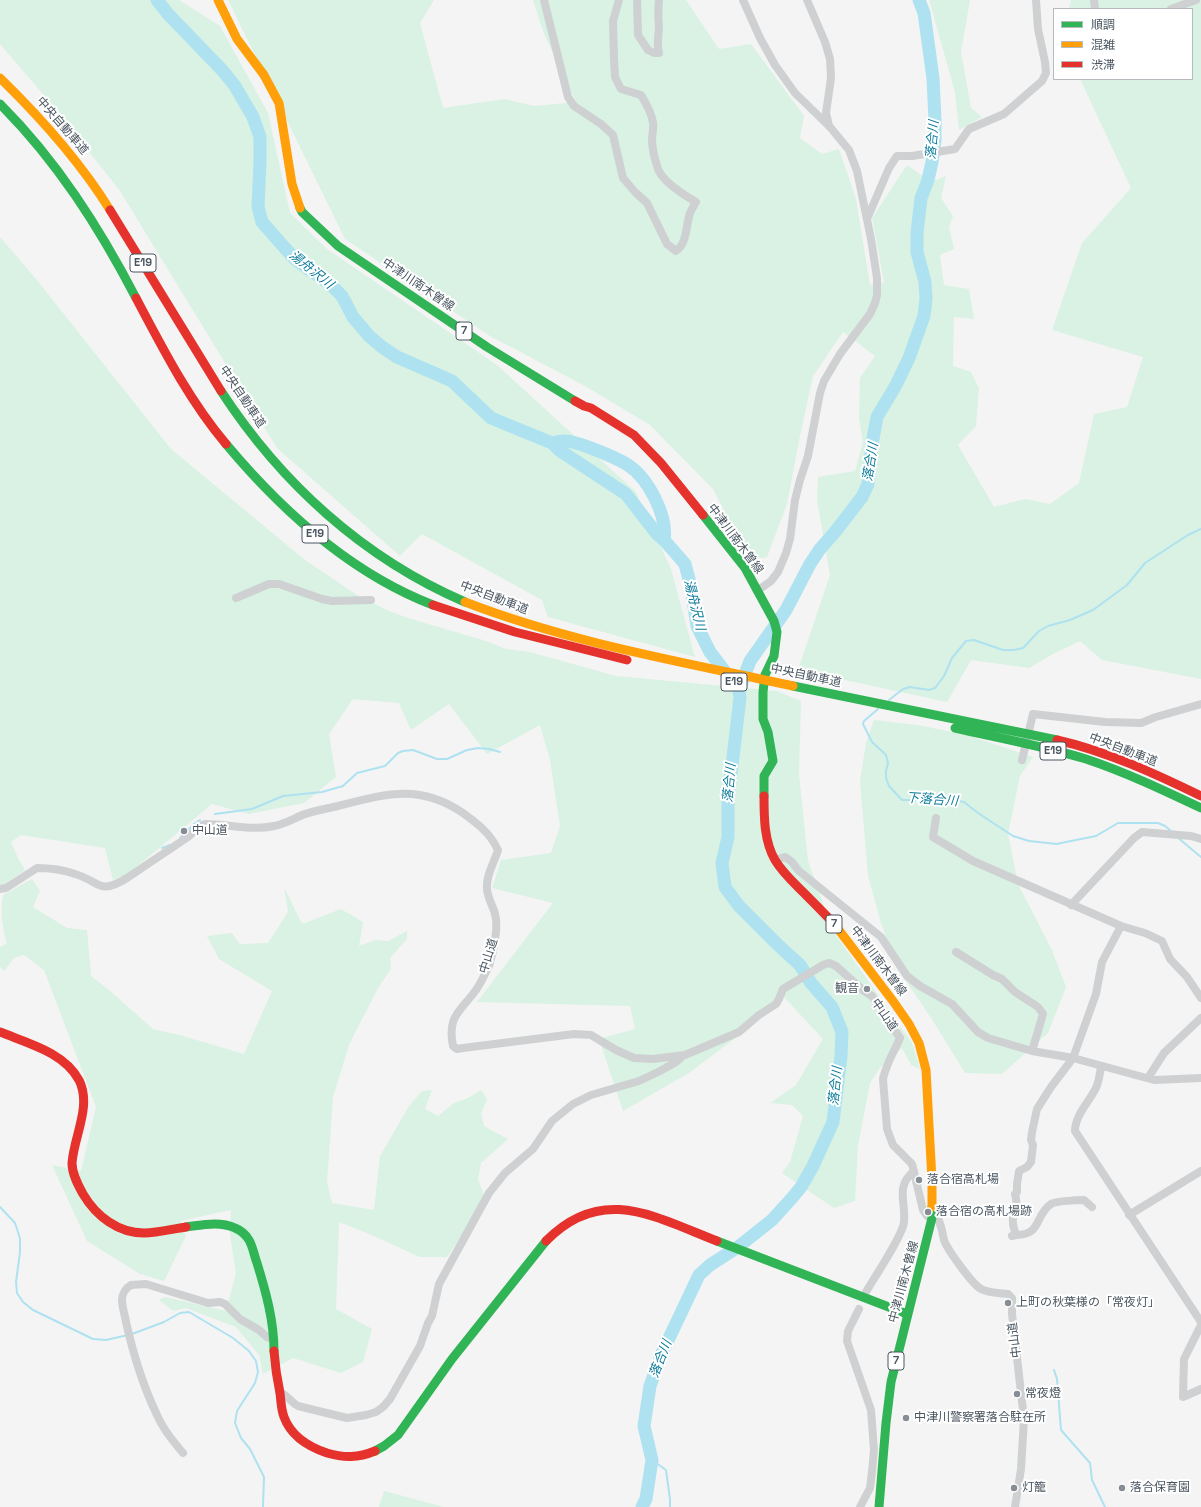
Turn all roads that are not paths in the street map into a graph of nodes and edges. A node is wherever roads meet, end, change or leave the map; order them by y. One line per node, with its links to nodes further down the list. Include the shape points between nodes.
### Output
1 (218, 0): 15 (main road, 中津川南木曽線 / 7, via 237,40 264,75 279,103 292,184 302,212 338,246 486,347 634,435 662,463 745,568)
2 (544, 0): 3 (street, via 568,97 574,106 601,124 612,135 623,178 647,203 668,244 676,251 683,242 690,213 696,202 678,191 662,175 655,160 652,140 654,124 649,108 641,95 621,89 615,77 613,21)
3 (618, 0)
4 (637, 0): 5 (street, via 638,35 648,50 654,53 659,53)
5 (659, 0)
6 (742, 0): 13 (street, via 775,66 795,93)
7 (807, 0): 13 (street, via 830,59 831,78 826,113)
8 (1036, 0): 14 (street, via 1046,73 1042,80 1004,114 969,129 955,149 896,156)
9 (1196, 0): 10 (street)
10 (1174, 8)
11 (0, 78): 19 (main road, 中央自動車道 / E19, via 27,103 82,168 245,425 284,473 314,504 367,547 430,585 494,613 572,636)
12 (0, 104): 19 (main road, 中央自動車道 / E19, via 41,148 94,222 174,368 220,438 266,491 292,515 354,563 422,600 491,625 570,646)
13 (830, 127): 14 (street, via 849,150 857,171)
14 (867, 218): 15 (street, via 877,278 875,303 824,381 808,456 800,480 786,553 778,572)
15 (757, 591): 25 (main road, 中津川南木曽線 / 7, via 774,621 776,632 774,656 765,675 763,692 763,719 773,761 764,776 764,810 767,836)
16 (236, 598): 17 (street, via 269,584 279,584 332,601)
17 (371, 600)
18 (1201, 704): 20 (street, via 1141,723 1033,714)
19 (898, 712): 21 (main road, 中央自動車道 / E19, via 1071,743 1118,759); 22 (main road, 中央自動車道 / E19, via 1069,754 1146,782)
20 (1022, 760)
21 (1201, 796)
22 (1201, 808)
23 (936, 818): 27 (street, via 933,837 943,844 973,861)
24 (1201, 839): 27 (street, via 1142,832)
25 (775, 860): 33 (street, via 785,857 792,861 799,871 881,937 907,976 952,1004 978,1032 988,1038); 42 (main road, 中津川南木曽線 / 7, via 785,874 841,932 909,1024 919,1043 926,1070)
26 (0, 889): 34 (street, 中山道, via 6,888 38,868 75,874 103,887 110,887 205,824 273,827 300,816 390,794 419,794 455,808 481,826 498,850 486,890 496,916 492,954 484,976 455,1016 451,1035 453,1046 457,1049 574,1034 591,1035 634,1058 653,1059)
27 (1071, 905): 28 (street)
28 (1121, 926): 30 (street, via 1162,941 1170,959 1187,977); 35 (street, via 1102,962 1096,994)
29 (956, 952): 33 (street, via 1002,979 1015,992 1038,1007 1043,1014)
30 (1201, 998)
31 (1201, 1018): 37 (street, via 1164,1052)
32 (0, 1032): 48 (main road, via 54,1056 67,1066 77,1080 83,1095 84,1109 73,1156 73,1171 85,1198 102,1218 116,1226 136,1232 155,1233 221,1224 235,1227 245,1235 262,1278)
33 (1032, 1051): 35 (street)
34 (685, 1055): 39 (street, 中山道, via 739,1032 776,1004 783,989 823,965 829,963 836,966 872,996 900,1038 883,1079 887,1129 893,1145 910,1161); 50 (street, via 660,1072 573,1104 552,1121 533,1149 505,1173 489,1193 439,1284 432,1316 420,1346 383,1407 371,1413 347,1418 298,1406 291,1402 286,1394)
35 (1073, 1058): 36 (street); 41 (street, via 1038,1109 1032,1132 1031,1162 1019,1171 1015,1194 1017,1206 1013,1218 1014,1235 1026,1235 1052,1203 1084,1200)
36 (1101, 1066): 37 (street); 43 (street, via 1100,1079 1078,1118 1075,1131)
37 (1148, 1078): 38 (street)
38 (1201, 1078)
39 (914, 1171): 42 (street, 中山道, via 923,1210 927,1216); 44 (street, via 907,1176 903,1184 904,1223 900,1234)
40 (1201, 1171): 43 (street)
41 (1092, 1207)
42 (932, 1215): 46 (main road, 中津川南木曽線 / 7); 54 (street, 中山道, via 937,1216 946,1244 974,1283 981,1289 1008,1294 1012,1298 1012,1320 1024,1418 1021,1469)
43 (1129, 1215): 47 (street)
44 (866, 1292)
45 (859, 1309): 52 (street, via 848,1331 847,1341 871,1410 874,1450 870,1488)
46 (907, 1314): 50 (main road, via 631,1210 596,1210 571,1220 543,1245 452,1359 398,1435 373,1453 338,1456 307,1445 289,1428 282,1411); 53 (main road, 中津川南木曽線 / 7, via 888,1398)
47 (1201, 1323): 49 (street, via 1184,1359 1183,1397)
48 (274, 1340): 50 (main road); 51 (street, via 240,1319 220,1302 208,1303 140,1284 131,1285 125,1290 123,1303 128,1328 146,1387 157,1416)
49 (1201, 1389)
50 (279, 1392)
51 (183, 1453)
52 (860, 1507)
53 (879, 1507)
54 (1015, 1507)

